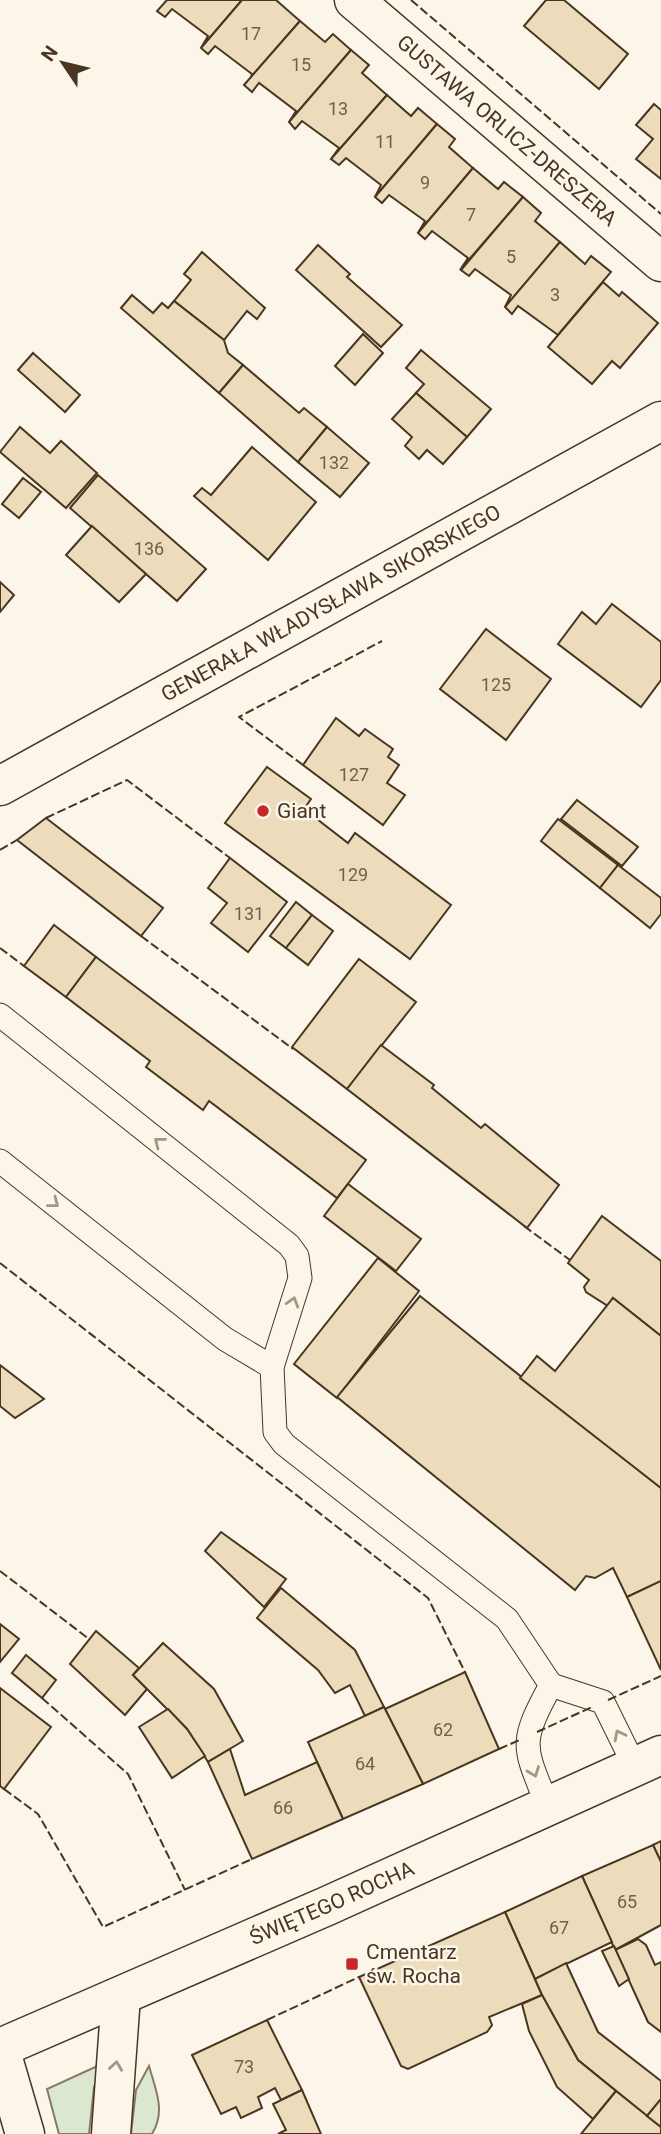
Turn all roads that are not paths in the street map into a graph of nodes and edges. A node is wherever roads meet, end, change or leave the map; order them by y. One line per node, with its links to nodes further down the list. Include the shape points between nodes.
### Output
1 (354, 0): 2 (street, GUSTAWA ORLICZ-DRESZERA)
2 (661, 261)
3 (661, 421): 4 (street, GENERAŁA WŁADYSŁAWA SIKORSKIEGO)
4 (0, 786)
5 (0, 1015): 7 (lane, one-way to 5, via 300,1278 297,1256 289,1245)
6 (0, 1161): 7 (lane, one-way to 7, via 225,1339)
7 (272, 1367): 8 (lane, via 275,1432 284,1444 507,1619)
8 (551, 1685): 9 (lane, one-way to 8, via 603,1702); 10 (lane, one-way to 10, via 531,1723 526,1752)
9 (648, 1761): 10 (street, ŚWIĘTEGO ROCHA)
10 (548, 1807): 11 (street, ŚWIĘTEGO ROCHA)
11 (121, 1996): 12 (street, ŚWIĘTEGO ROCHA); 14 (street, one-way to 11)
12 (0, 2048): 13 (street)
13 (25, 2134)
14 (111, 2134)

